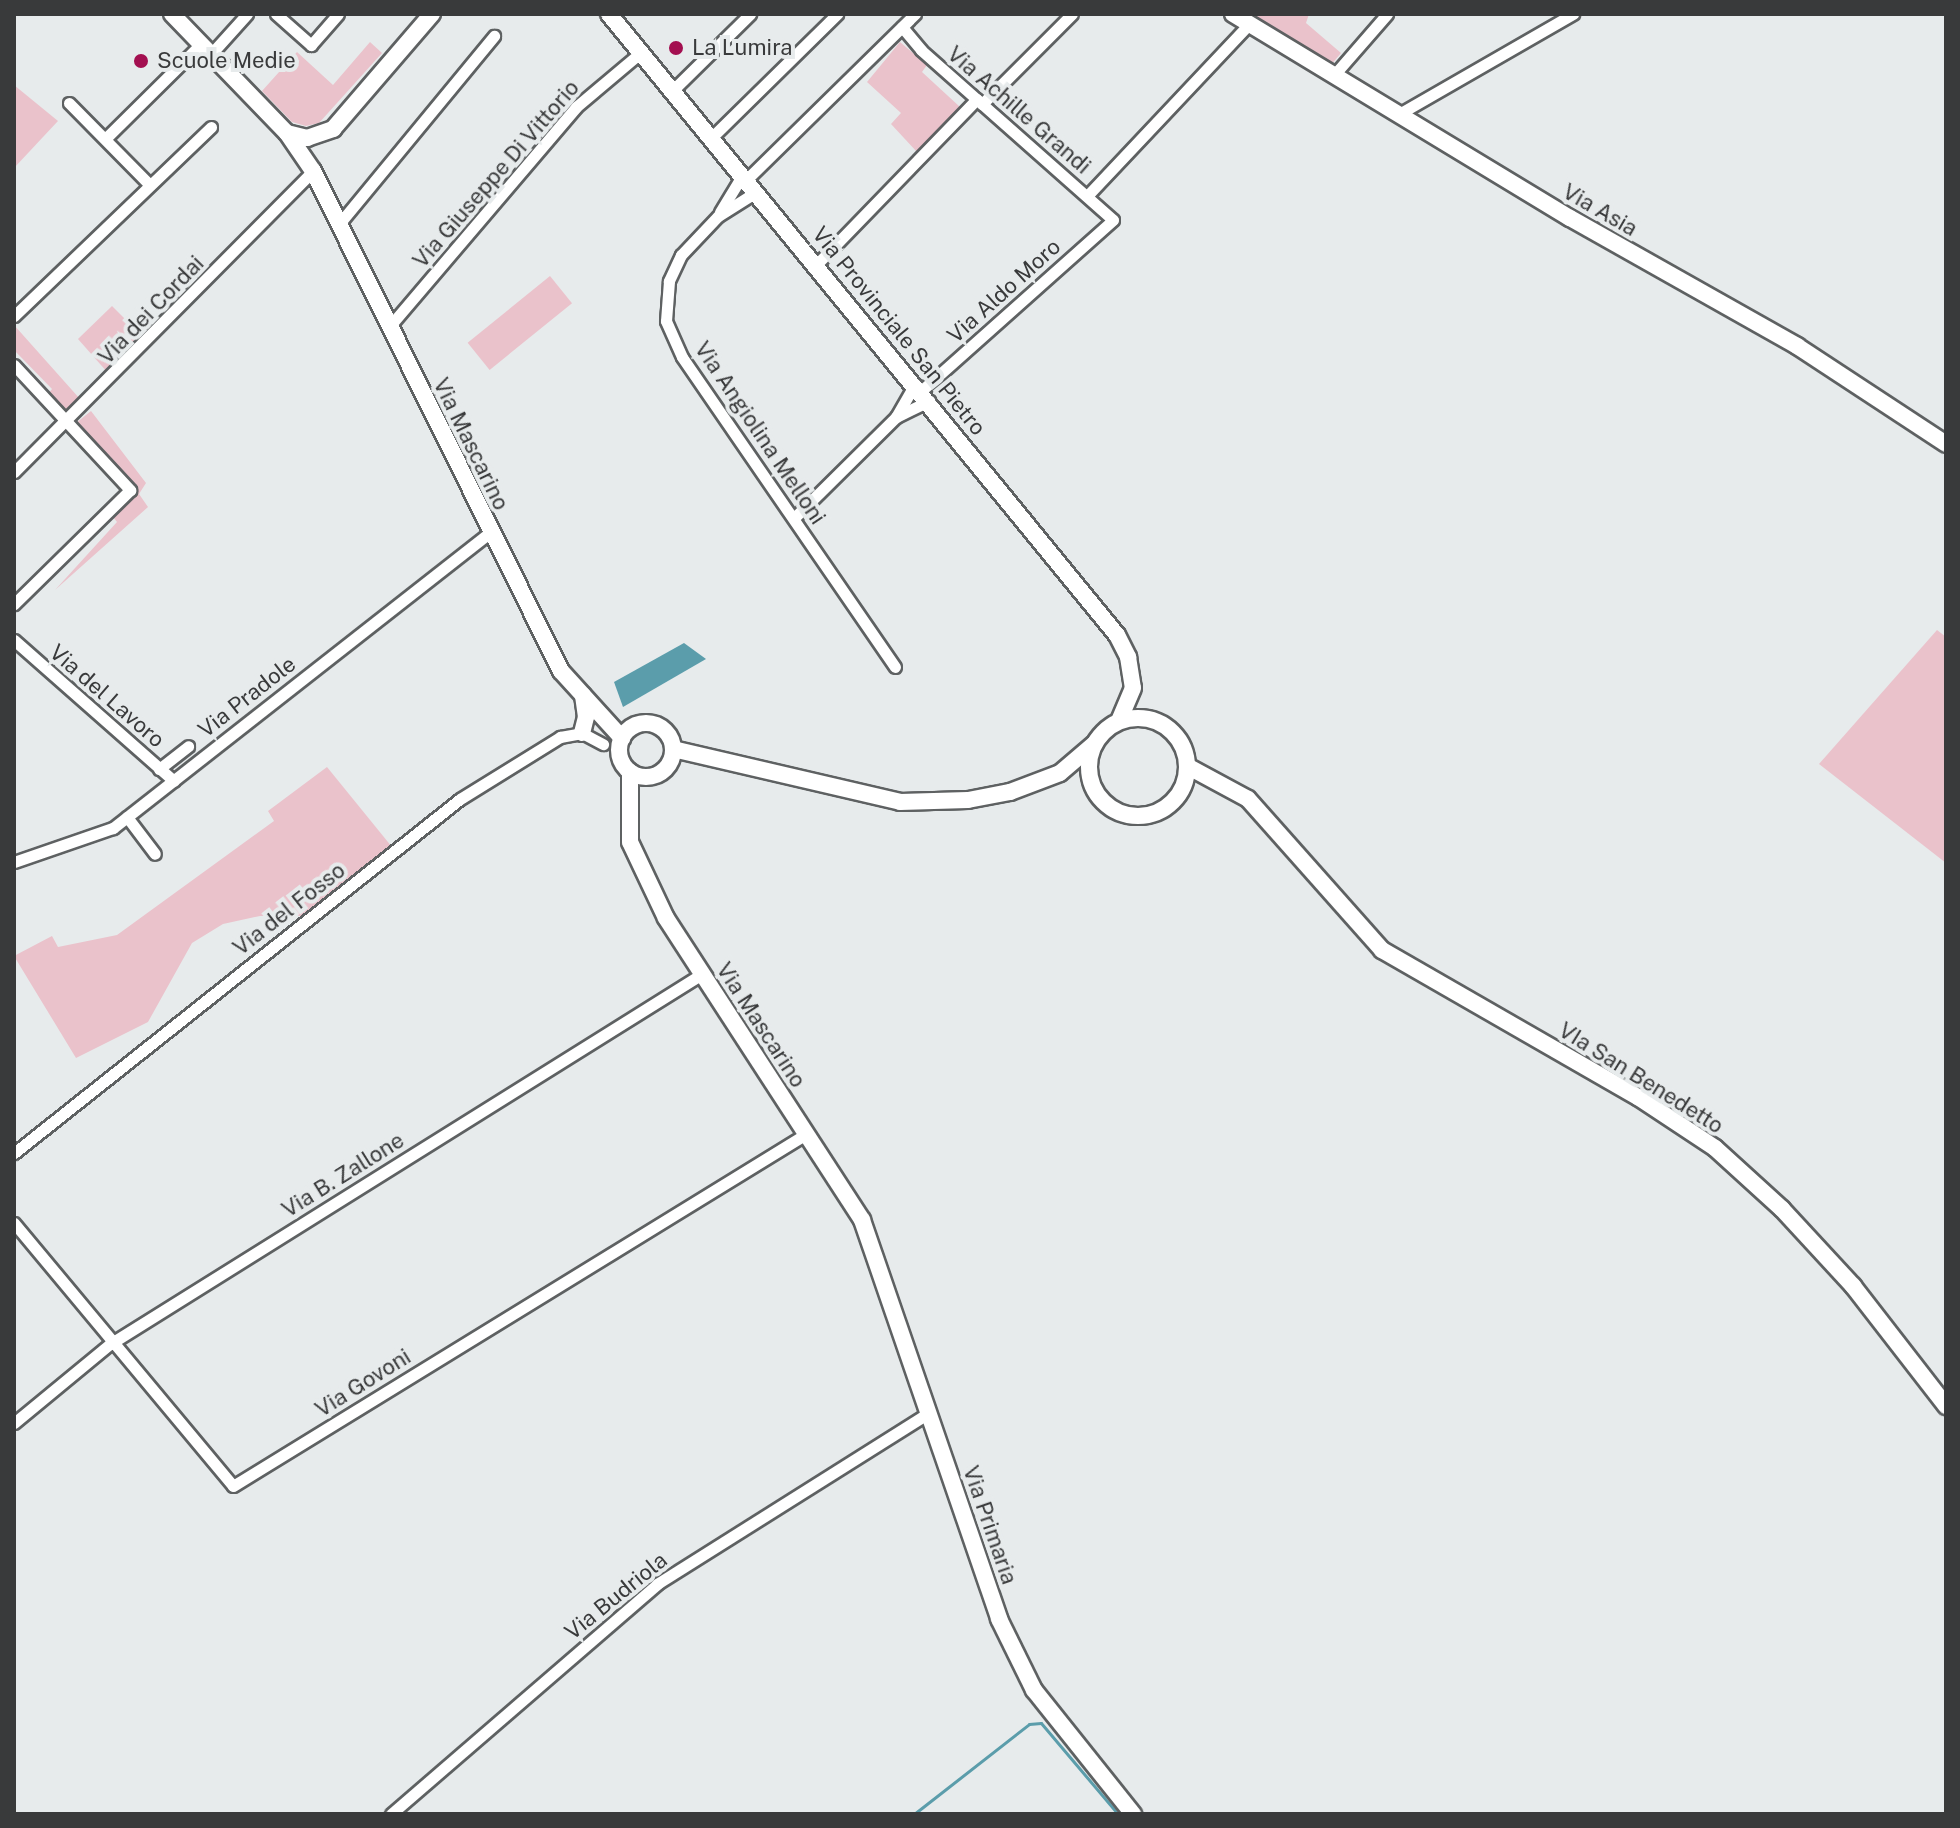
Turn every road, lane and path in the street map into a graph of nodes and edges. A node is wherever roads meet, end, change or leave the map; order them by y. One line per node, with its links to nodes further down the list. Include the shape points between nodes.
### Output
1 (172, 14): 17 (street, Via Mascarino)
2 (247, 14): 17 (street)
3 (276, 14): 4 (street, via 311,45)
4 (338, 14)
5 (432, 14): 26 (street, via 352,110)
6 (609, 14): 18 (street, Via Provinciale San Pietro)
7 (750, 14): 20 (street)
8 (837, 14): 28 (street)
9 (915, 14): 15 (street)
10 (1072, 14): 21 (street)
11 (1233, 14): 14 (street, Via Asia)
12 (1387, 14): 19 (street)
13 (1573, 14): 23 (street)
14 (1249, 24): 19 (street, Via Asia); 32 (street)
15 (902, 27): 21 (street, Via Achille Grandi); 30 (street)
16 (494, 36): 35 (street)
17 (206, 49): 25 (street, Via Mascarino); 27 (street)
18 (639, 54): 20 (street, Via Provinciale San Pietro); 38 (street, Via Giuseppe Di Vittorio, via 576,107)
19 (1334, 75): 23 (street, Via Asia)
20 (672, 91): 28 (street, Via Provinciale San Pietro)
21 (980, 102): 32 (street, Via Achille Grandi); 36 (street)
22 (69, 103): 27 (street)
23 (1399, 114): 43 (street, Via Asia, via 1797,346)
24 (211, 127): 31 (street)
25 (287, 133): 26 (street); 29 (street, Via Mascarino)
26 (320, 137): 29 (street)
27 (106, 138): 31 (street)
28 (711, 138): 30 (street, Via Provinciale San Pietro)
29 (313, 171): 35 (street, Via Mascarino); 42 (street, Via dei Cordai)
30 (748, 183): 33 (street, Via Angiolina Melloni); 33 (street, Via Angiolina Melloni); 36 (street, Via Provinciale San Pietro)
31 (150, 185): 37 (street)
32 (1087, 196): 34 (street, Via Achille Grandi)
33 (718, 216): 45 (street, Via Angiolina Melloni, via 673,269 664,303 666,321 682,357)
34 (1113, 220): 40 (street, Via Aldo Moro)
35 (339, 224): 38 (street, Via Mascarino)
36 (816, 265): 40 (street, Via Provinciale San Pietro)
37 (14, 316)
38 (389, 327): 46 (street, Via Mascarino)
39 (14, 365): 42 (street)
40 (922, 392): 41 (street); 41 (street); 50 (street, Via Provinciale San Pietro, via 1117,635 1128,657)
41 (896, 417): 45 (street)
42 (68, 421): 44 (street, Via dei Cordai); 47 (street, via 130,490)
43 (1946, 444)
44 (14, 472)
45 (794, 518): 49 (street, Via Angiolina Melloni)
46 (489, 533): 51 (street, Via Mascarino, via 561,671); 63 (street, Via Pradole)
47 (14, 604)
48 (14, 640): 60 (street, Via del Lavoro)
49 (895, 667)
50 (1133, 688): 52 (street); 53 (street)
51 (583, 695): 54 (street); 55 (street, Via Mascarino, via 612,721)
52 (1119, 721): 53 (street); 56 (street)
53 (1155, 721): 59 (street, via 1175,734)
54 (582, 733): 55 (street); 72 (street, Via del Fosso, via 560,737 460,799)
55 (619, 741): 58 (street, via 646,723 662,728); 61 (street)
56 (1094, 744): 62 (street); 64 (street)
57 (188, 746): 60 (street)
58 (672, 755): 61 (street, via 659,774); 62 (street, via 900,802 968,800)
59 (1187, 766): 65 (street); 66 (street)
60 (159, 769): 63 (street, Via del Lavoro)
61 (636, 774): 70 (street, Via Mascarino, via 628,801 630,842)
62 (1048, 779): 64 (street)
63 (174, 781): 67 (street, Via Pradole)
64 (1091, 784): 66 (street, via 1110,808 1130,816 1158,812)
65 (1218, 786): 66 (street); 76 (street, VIa San Benedetto, via 1248,799 1360,931 1715,1148 1825,1256)
66 (1179, 794)
67 (127, 817): 68 (street); 69 (street, Via Pradole, via 113,828)
68 (155, 854)
69 (14, 862)
70 (702, 974): 71 (street, Via Mascarino); 75 (street, Via B. Zallone)
71 (806, 1134): 73 (street, Via Mascarino); 75 (street, Via Govoni, via 233,1486)
72 (14, 1153)
73 (862, 1220): 77 (street, Via Primaria)
74 (14, 1223): 75 (street, Via Govoni)
75 (110, 1344): 78 (street, Via B. Zallone)
76 (1946, 1406)
77 (929, 1413): 79 (street, Via Budriola, via 657,1584); 80 (street, Via Primaria, via 999,1619 1034,1690)
78 (14, 1423)
79 (391, 1814)
80 (1133, 1814)

